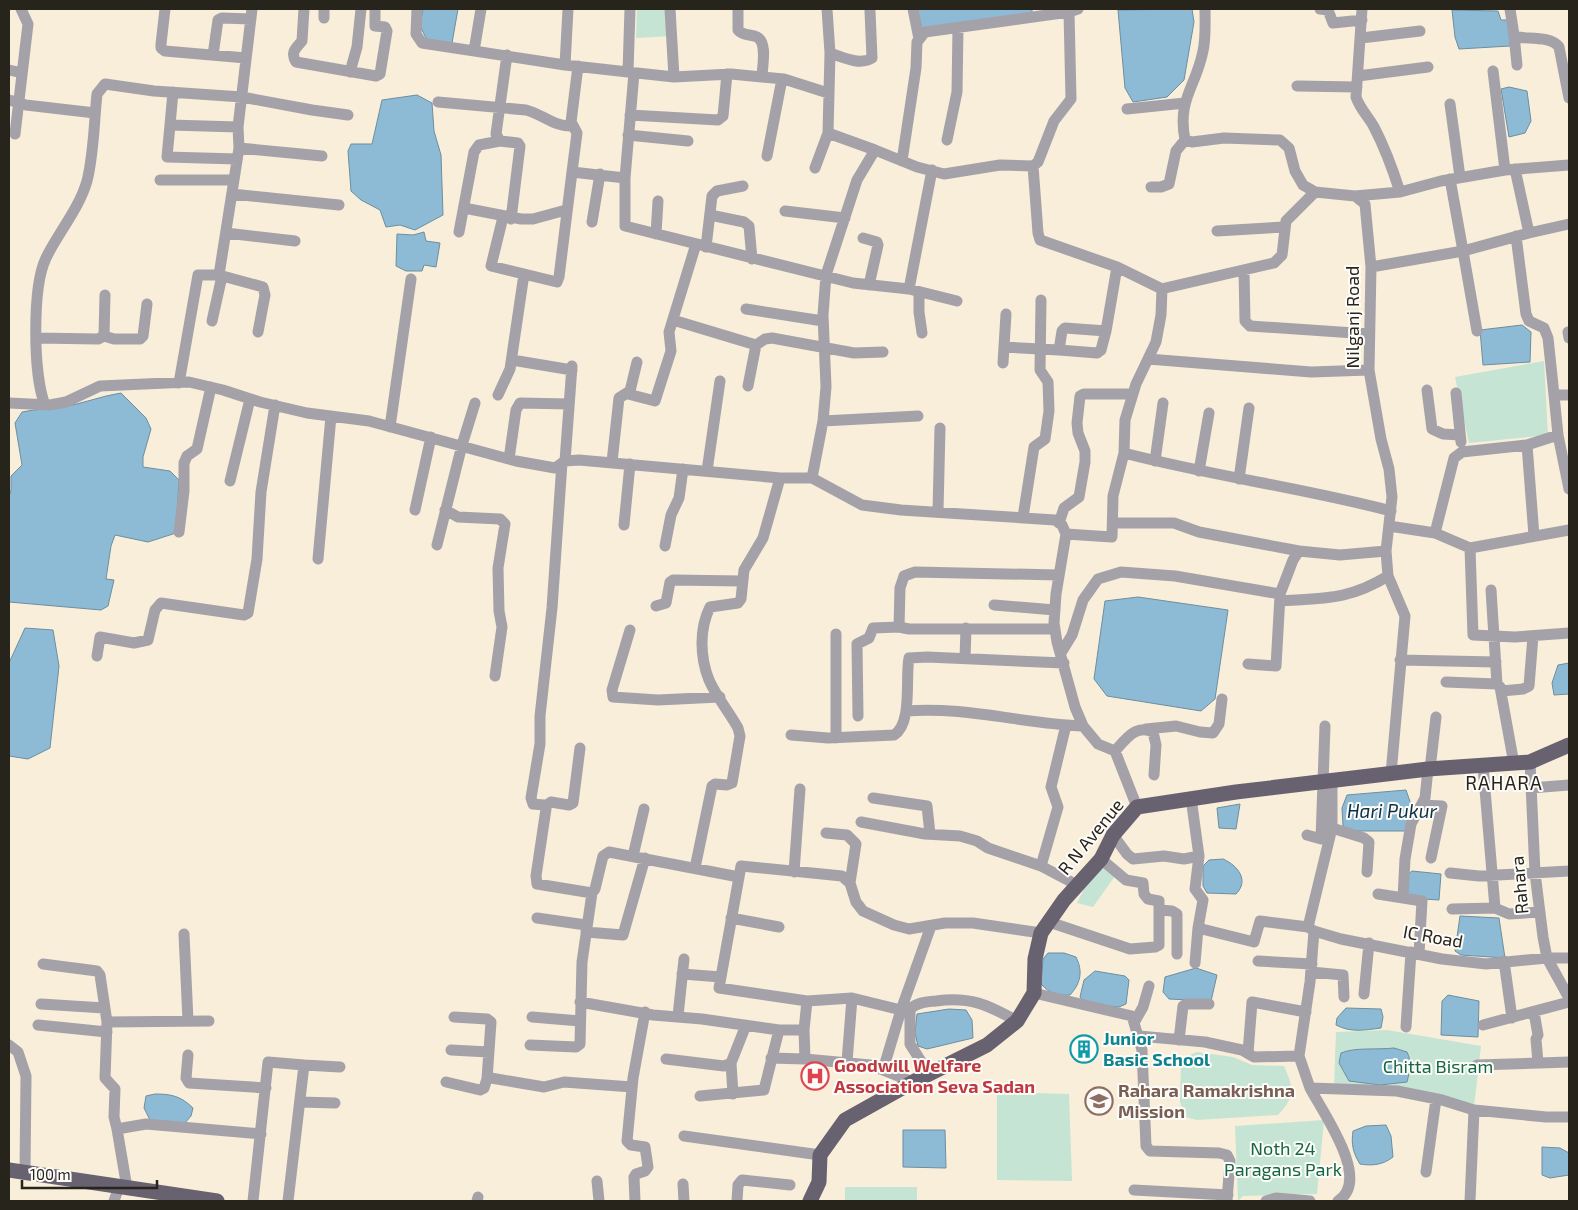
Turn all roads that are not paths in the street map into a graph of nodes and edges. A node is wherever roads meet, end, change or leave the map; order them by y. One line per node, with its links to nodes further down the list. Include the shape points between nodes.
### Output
1 (21, 9): 40 (street, via 28,21)
2 (165, 9): 30 (street, via 161,48 168,52)
3 (304, 9): 38 (street, via 302,41 295,46 294,52 296,62)
4 (361, 9): 38 (street, via 357,47)
5 (375, 9): 38 (street, via 375,26 385,27 387,31 380,74)
6 (418, 9): 27 (street, via 416,34 419,40)
7 (481, 9): 27 (street)
8 (568, 9): 32 (street)
9 (630, 9): 39 (street)
10 (670, 9): 42 (street)
11 (738, 9): 43 (street, via 738,30 757,38 763,46)
12 (828, 9): 28 (street)
13 (913, 9): 26 (street)
14 (1205, 9): 53 (street, via 1203,51)
15 (1320, 9): 21 (street, via 1328,10 1332,23)
16 (1510, 9): 24 (street)
17 (1074, 10): 19 (street); 76 (street, via 1071,99 1054,121 1038,162)
18 (870, 11): 28 (street, via 872,58 858,61)
19 (1046, 12): 22 (street)
20 (251, 14): 30 (street, via 218,20); 31 (street)
21 (1362, 15): 25 (street)
22 (958, 28): 26 (street, via 925,32); 66 (street, via 958,92)
23 (1420, 31): 25 (street)
24 (1514, 35): 34 (street); 50 (street, via 1557,43 1563,58)
25 (1361, 38): 45 (street)
26 (919, 39): 74 (street)
27 (474, 50): 29 (street)
28 (830, 53): 48 (street)
29 (507, 55): 32 (street); 55 (street)
30 (213, 56): 31 (street)
31 (246, 58): 49 (street)
32 (565, 65): 33 (street)
33 (578, 66): 39 (street); 61 (street)
34 (1517, 66)
35 (1428, 67): 45 (street)
36 (9, 70): 40 (street)
37 (1492, 71): 78 (street)
38 (350, 72)
39 (631, 72): 42 (street); 59 (street)
40 (22, 73): 51 (street)
41 (727, 74): 42 (street); 43 (street); 59 (street, via 723,116 718,120)
42 (674, 77)
43 (762, 77): 44 (street)
44 (782, 79): 48 (street); 73 (street)
45 (1358, 82): 46 (street); 89 (street, via 1356,97 1359,106 1379,137)
46 (1297, 86)
47 (173, 92): 49 (street); 57 (street, via 105,84 97,94); 60 (street)
48 (828, 93): 63 (street)
49 (242, 97): 58 (street); 62 (street)
50 (1569, 98)
51 (14, 102): 57 (street); 64 (street)
52 (438, 102): 55 (street)
53 (1185, 103): 56 (street); 67 (street, via 1181,122)
54 (1450, 104): 83 (street)
55 (500, 107): 61 (street, via 536,112 557,125); 69 (street, via 496,134)
56 (1127, 109)
57 (95, 113): 139 (street, via 86,182 45,259 39,282)
58 (348, 114)
59 (630, 115): 65 (street)
60 (170, 125): 62 (street); 71 (street, via 167,157)
61 (572, 126): 80 (street, via 577,133)
62 (238, 127): 71 (street)
63 (828, 133): 70 (street); 77 (street)
64 (15, 134)
65 (628, 135): 68 (street); 82 (street)
66 (947, 140)
67 (1185, 140): 87 (street, via 1176,150 1169,184); 88 (street, via 1280,140 1289,148 1295,172 1303,185)
68 (688, 141)
69 (500, 142): 94 (street, via 476,148); 98 (street, via 518,143 520,146)
70 (875, 150): 74 (street); 99 (street, via 856,180)
71 (238, 153): 72 (street); 85 (street)
72 (322, 156)
73 (767, 156)
74 (902, 161): 79 (street)
75 (1569, 164): 78 (street)
76 (1033, 166): 79 (street, via 1000,165 944,174); 115 (street, via 1040,240)
77 (815, 168)
78 (1510, 169): 83 (street); 106 (street)
79 (932, 170): 123 (street)
80 (572, 172): 81 (street); 95 (street)
81 (600, 174): 82 (street); 100 (street)
82 (625, 178): 107 (street, via 625,226)
83 (1455, 178): 89 (street); 112 (street)
84 (160, 180): 85 (street)
85 (234, 180): 90 (street)
86 (743, 186): 97 (street, via 714,193)
87 (1151, 186)
88 (1316, 192): 91 (street); 102 (street, via 1290,214)
89 (1400, 192): 91 (street)
90 (232, 194): 93 (street); 105 (street)
91 (1355, 196): 114 (street, Nilganj Road, via 1365,204)
92 (658, 201): 107 (street)
93 (339, 205)
94 (464, 208): 98 (street); 104 (street)
95 (566, 210): 98 (street, via 532,219); 117 (street, via 558,281 554,283)
96 (785, 211): 99 (street)
97 (710, 216): 111 (street); 113 (street, via 744,222 749,226)
98 (507, 218): 117 (street, via 490,264 493,268)
99 (845, 218): 118 (street)
100 (592, 222)
101 (1569, 224): 106 (street)
102 (1284, 227): 103 (street); 116 (street, via 1279,259)
103 (1217, 231)
104 (459, 232)
105 (226, 233): 110 (street); 119 (street)
106 (1529, 233): 108 (street)
107 (656, 234): 111 (street)
108 (1516, 236): 112 (street); 160 (street, via 1526,314 1529,320 1544,328 1548,338)
109 (863, 238): 121 (street, via 878,244)
110 (295, 241)
111 (701, 246): 113 (street); 130 (street)
112 (1463, 250): 114 (street); 134 (street)
113 (752, 259): 118 (street)
114 (1372, 266): 137 (street, Nilganj Road)
115 (1117, 267): 122 (street); 133 (street)
116 (1244, 270): 122 (street); 137 (street, via 1243,314 1250,326)
117 (524, 274): 147 (street)
118 (826, 275): 121 (street); 132 (street)
119 (221, 276): 131 (street); 135 (street, via 263,287 265,295); 152 (street, via 200,274 196,280)
120 (411, 279): 174 (street)
121 (869, 285): 123 (street)
122 (1161, 289): 146 (street, via 1161,316 1156,342)
123 (914, 291): 126 (street); 136 (street)
124 (105, 295): 138 (street)
125 (1041, 300): 142 (street)
126 (957, 301)
127 (147, 304): 138 (street, via 140,339)
128 (746, 309): 132 (street)
129 (1006, 314): 141 (street)
130 (673, 320): 140 (street); 157 (street, via 669,336 671,352 655,401)
131 (212, 321)
132 (823, 321): 143 (street)
133 (1106, 331): 144 (street, via 1101,350 1097,353); 144 (street, via 1065,328)
134 (1477, 331)
135 (258, 332)
136 (922, 333)
137 (1369, 334): 150 (street, Nilganj Road)
138 (104, 336): 139 (street, via 98,339)
139 (36, 338): 167 (street, via 40,392)
140 (756, 345): 143 (street, via 772,338); 153 (street)
141 (1004, 347): 142 (street); 149 (street)
142 (1041, 348): 144 (street); 201 (street, via 1040,370 1047,378 1049,411 1045,440 1034,447)
143 (825, 349): 145 (street); 173 (street)
144 (1059, 350)
145 (883, 352)
146 (1148, 359): 150 (street, via 1311,372); 158 (street)
147 (512, 360): 159 (street); 166 (street, via 572,368)
148 (637, 362): 157 (street)
149 (1003, 363)
150 (1370, 370): 200 (street, Nilganj Road, via 1380,439 1389,469)
151 (720, 381): 190 (street)
152 (179, 383): 154 (street); 167 (street, via 100,386 66,402)
153 (748, 386)
154 (211, 387): 162 (street); 207 (street, via 197,449 187,456 184,463)
155 (1427, 390): 176 (street, via 1432,430)
156 (1456, 393): 176 (street)
157 (628, 394): 187 (street, via 619,398)
158 (1133, 394): 182 (street, via 1126,420); 202 (street, via 1080,396 1077,423 1084,451 1079,497 1064,508)
159 (498, 395)
160 (1554, 395): 161 (street); 177 (street)
161 (1569, 396)
162 (250, 399): 168 (street); 195 (street)
163 (9, 403): 167 (street)
164 (475, 403): 180 (street)
165 (1163, 403): 184 (street)
166 (569, 404): 183 (street, via 520,403 516,410); 186 (street)
167 (45, 405)
168 (275, 406): 171 (street); 233 (street, via 261,492 257,559 248,613 244,616 161,603 155,610 148,640 134,643 100,637)
169 (1249, 408): 194 (street)
170 (1208, 413): 191 (street)
171 (331, 416): 174 (street); 216 (street)
172 (918, 416): 173 (street)
173 (823, 421): 193 (street)
174 (390, 427): 178 (street)
175 (940, 428): 199 (street)
176 (1460, 435): 181 (street)
177 (1558, 435): 179 (street); 185 (street)
178 (431, 437): 180 (street); 197 (street)
179 (1526, 445): 181 (street); 210 (street)
180 (462, 446): 183 (street); 198 (street)
181 (1462, 452): 208 (street, via 1454,458)
182 (1124, 453): 184 (street); 203 (street, via 1113,496)
183 (509, 459): 186 (street, via 555,468)
184 (1156, 461): 191 (street)
185 (1566, 461): 196 (street)
186 (563, 462): 187 (street); 269 (street, via 540,744 531,798 534,804)
187 (612, 462): 188 (street)
188 (630, 464): 189 (street); 204 (street)
189 (683, 469): 190 (street); 212 (street, via 679,498 670,515)
190 (707, 471): 192 (street)
191 (1199, 471): 194 (street)
192 (780, 478): 193 (street); 219 (street, via 763,538)
193 (812, 478): 199 (street, via 862,504)
194 (1239, 479): 200 (street, via 1330,495)
195 (230, 481)
196 (1569, 489)
197 (415, 510)
198 (445, 510): 211 (street); 239 (street, via 458,517 500,519 505,524 498,568 498,611 502,627)
199 (938, 511): 201 (street)
200 (1391, 511): 205 (street, Nilganj Road)
201 (1023, 517): 202 (street)
202 (1059, 523): 209 (street)
203 (1114, 523): 209 (street, via 1112,536); 214 (street, via 1174,523 1199,532)
204 (624, 525)
205 (1389, 526): 208 (street); 215 (street, Nilganj Road)
206 (1569, 530): 210 (street)
207 (179, 532)
208 (1435, 533): 213 (street)
209 (1066, 534): 217 (street)
210 (1534, 536): 213 (street)
211 (436, 545)
212 (665, 546)
213 (1470, 548): 231 (street, via 1473,635)
214 (1299, 551): 215 (street, via 1340,555); 221 (street)
215 (1386, 551): 218 (street, Nilganj Road)
216 (318, 559)
217 (1060, 575): 224 (street); 225 (street, via 914,572 904,576 900,588)
218 (1388, 576): 221 (street, via 1367,588 1340,597); 236 (street, Nilganj Road, via 1404,616)
219 (741, 581): 223 (street, via 673,580 666,603); 242 (street, via 738,603 710,607 701,634 710,680)
220 (1491, 590): 231 (street)
221 (1280, 598): 234 (street, via 1175,576 1121,572 1098,579 1083,600); 238 (street, via 1276,666)
222 (994, 605): 224 (street)
223 (656, 606)
224 (1055, 610): 227 (street)
225 (899, 627): 226 (street); 245 (street, via 873,628 869,638 857,644)
226 (966, 628): 227 (street); 235 (street)
227 (1055, 629): 234 (street)
228 (630, 630): 242 (street, via 613,696 658,700)
229 (1569, 633): 232 (street)
230 (836, 634): 252 (street)
231 (1494, 636): 232 (street); 237 (street)
232 (1533, 636): 241 (street, via 1529,686 1523,689)
233 (97, 656)
234 (1063, 658): 235 (street); 248 (street)
235 (965, 659): 244 (street, via 909,658)
236 (1400, 660): 237 (street); 260 (street, Nilganj Road)
237 (1496, 662): 241 (street)
238 (1248, 664)
239 (495, 676)
240 (1446, 682): 241 (street)
241 (1500, 687): 257 (street)
242 (720, 697): 284 (street, via 740,736 732,782 712,786)
243 (1222, 699): 250 (street, via 1219,724 1212,733 1176,726)
244 (906, 711): 247 (street, via 932,710); 252 (street, via 901,728 894,735)
245 (858, 716)
246 (1436, 717): 259 (street)
247 (1066, 725): 248 (street); 283 (street, via 1051,787 1058,807)
248 (1083, 726): 255 (street, via 1098,744)
249 (1325, 726): 262 (street)
250 (1146, 729): 255 (street, via 1132,733); 261 (street, via 1156,738)
251 (792, 735): 252 (street)
252 (836, 738)
253 (1569, 745): 256 (main road, R N Avenue)
254 (580, 748): 269 (street, via 573,803 551,802)
255 (1115, 750): 270 (street)
256 (1530, 762): 257 (main road, R N Avenue); 264 (street, Rahara)
257 (1514, 764): 258 (main road, R N Avenue)
258 (1483, 766): 259 (main road, R N Avenue); 290 (street)
259 (1429, 769): 260 (main road, R N Avenue); 268 (street)
260 (1391, 774): 262 (main road, R N Avenue)
261 (1154, 775)
262 (1328, 782): 267 (main road, R N Avenue); 273 (street); 277 (street, via 1321,839)
263 (1569, 785): 264 (street)
264 (1532, 788): 289 (street, Rahara)
265 (800, 789): 286 (street)
266 (873, 798): 275 (street, via 926,806)
267 (1191, 798): 270 (main road, R N Avenue); 279 (street)
268 (1422, 805): 281 (street, via 1442,806); 296 (street, via 1415,812 1411,824)
269 (544, 806): 294 (street, via 537,884)
270 (1137, 807): 276 (main road, R N Avenue)
271 (644, 809): 278 (street)
272 (861, 822): 275 (street)
273 (1332, 828): 287 (street, via 1369,842); 308 (street)
274 (826, 833): 292 (street, via 847,835 856,844)
275 (930, 834): 283 (street, via 969,839)
276 (1113, 835): 279 (street, via 1133,859); 282 (main road, R N Avenue)
277 (1307, 835)
278 (633, 856): 280 (street); 294 (street, via 613,852 605,854)
279 (1199, 856): 306 (street, via 1195,889 1203,900)
280 (645, 858): 284 (street); 307 (street, via 623,935)
281 (1431, 858)
282 (1101, 859): 293 (main road, R N Avenue); 299 (street, via 1126,880 1143,884 1145,898 1158,899)
283 (1040, 866): 293 (street)
284 (695, 868): 291 (street)
285 (1569, 871): 289 (street)
286 (794, 872): 291 (street, via 741,866); 292 (street, via 842,876)
287 (1367, 872)
288 (1450, 873): 290 (street)
289 (1535, 874): 290 (street); 300 (street, Rahara)
290 (1493, 875): 297 (street)
291 (739, 877): 302 (street)
292 (850, 883): 303 (street, via 856,902 863,911 894,925 909,928)
293 (1077, 885): 305 (main road, R N Avenue)
294 (592, 893): 307 (street)
295 (1378, 894): 296 (street)
296 (1403, 898): 311 (street, via 1422,901)
297 (1495, 908): 298 (street); 300 (street, via 1509,914)
298 (1452, 909)
299 (1160, 910): 305 (street, via 1159,945 1155,948 1130,949); 312 (street, via 1177,914)
300 (1540, 912): 314 (street, Rahara)
301 (537, 918): 307 (street)
302 (731, 918): 304 (street); 322 (street)
303 (931, 926): 305 (street, via 973,923); 335 (street)
304 (779, 927)
305 (1045, 927): 324 (main road, R N Avenue, via 1035,959)
306 (1198, 928): 308 (street, IC Road, via 1254,942 1260,921); 318 (street)
307 (586, 929): 330 (street)
308 (1311, 929): 310 (street, IC Road, via 1340,939); 320 (street)
309 (184, 934): 344 (street)
310 (1369, 943): 311 (street, IC Road); 325 (street)
311 (1415, 953): 317 (street, IC Road, via 1486,964); 352 (street)
312 (1177, 954)
313 (684, 958): 321 (street)
314 (1547, 958): 315 (street, IC Road); 317 (street, IC Road); 328 (street, Rahara)
315 (1569, 958)
316 (1258, 961): 320 (street)
317 (1504, 961): 342 (street)
318 (1195, 963)
319 (43, 964): 334 (street, via 97,971)
320 (1311, 968): 327 (street, via 1343,975); 337 (street)
321 (682, 974): 322 (street); 339 (street)
322 (720, 978): 329 (street, via 718,988)
323 (1148, 986): 343 (street, via 1143,1007)
324 (1034, 993): 343 (street, via 1132,1016); 347 (main road, R N Avenue)
325 (1364, 994)
326 (852, 998): 329 (street); 335 (street); 367 (street)
327 (1344, 998)
328 (1569, 998)
329 (807, 1001): 354 (street)
330 (580, 1002): 336 (street); 346 (street)
331 (1569, 1002): 338 (street)
332 (41, 1004): 334 (street)
333 (1209, 1004): 356 (street, via 1183,1006)
334 (104, 1008): 351 (street)
335 (901, 1010): 374 (street)
336 (645, 1012): 339 (street); 379 (street)
337 (1306, 1012): 361 (street, via 1252,1002); 363 (street)
338 (1534, 1012): 342 (street); 370 (street)
339 (678, 1016): 349 (street)
340 (454, 1017): 360 (street, via 490,1020)
341 (532, 1017): 346 (street)
342 (1512, 1018): 350 (street)
343 (1134, 1020): 355 (street)
344 (188, 1021): 345 (street); 351 (street)
345 (208, 1021)
346 (580, 1021): 358 (street, via 581,1042 578,1046)
347 (1017, 1021): 375 (main road, R N Avenue, via 987,1045); 375 (street, via 976,1001 955,998 916,1004 910,1009 910,1044)
348 (38, 1025): 351 (street)
349 (746, 1025): 353 (street); 369 (street)
350 (1483, 1026)
351 (107, 1027): 389 (street, via 105,1078 115,1089)
352 (1406, 1027)
353 (779, 1030): 354 (street); 364 (street)
354 (804, 1030): 366 (street)
355 (1139, 1036): 356 (street); 402 (street, via 1146,1146 1150,1151 1219,1152 1227,1155 1230,1161)
356 (1179, 1040): 361 (street, via 1205,1042)
357 (9, 1045): 394 (street, via 18,1052 26,1076)
358 (530, 1045)
359 (451, 1050): 360 (street)
360 (489, 1052): 376 (street)
361 (1248, 1053): 363 (street, via 1254,1057)
362 (188, 1055): 380 (street, via 186,1078 189,1083)
363 (1299, 1056): 381 (street)
364 (771, 1058): 366 (street); 382 (street, via 764,1090)
365 (666, 1059): 369 (street, via 724,1066)
366 (805, 1059): 367 (street)
367 (846, 1062): 374 (street)
368 (1569, 1062): 370 (street)
369 (730, 1063): 382 (street)
370 (1538, 1064): 372 (street)
371 (304, 1065): 373 (street); 380 (street, via 268,1062); 385 (street)
372 (1477, 1065)
373 (340, 1067)
374 (882, 1070): 378 (street)
375 (929, 1074): 378 (main road, R N Avenue)
376 (487, 1079): 377 (street, via 480,1090); 379 (street, via 544,1086 564,1082)
377 (446, 1082)
378 (913, 1082): 392 (main road, R N Avenue, via 845,1120)
379 (632, 1087): 407 (street, via 627,1141 631,1146 645,1147 648,1167 634,1177)
380 (266, 1088): 390 (street)
381 (1310, 1088): 384 (street, via 1397,1091); 413 (street, via 1350,1165 1348,1188)
382 (733, 1094): 383 (street)
383 (700, 1096)
384 (1436, 1099): 387 (street); 395 (street)
385 (300, 1102): 386 (street); 405 (street)
386 (335, 1103)
387 (1474, 1110): 388 (street); 414 (street)
388 (1569, 1117)
389 (116, 1129): 390 (street, via 146,1124); 400 (street)
390 (261, 1134): 404 (street)
391 (684, 1136): 392 (street)
392 (820, 1155): 410 (main road, via 819,1182)
393 (9, 1170): 394 (main road)
394 (25, 1172): 400 (main road)
395 (1426, 1172)
396 (598, 1181): 406 (street)
397 (683, 1184): 408 (street)
398 (790, 1185): 409 (street, via 742,1180 738,1185)
399 (1134, 1190): 402 (street)
400 (120, 1192): 401 (main road)
401 (159, 1197): 403 (main road)
402 (1227, 1198)
403 (217, 1201)
404 (253, 1201)
405 (288, 1201)
406 (599, 1201)
407 (635, 1201)
408 (684, 1201)
409 (738, 1201)
410 (810, 1201)
411 (1266, 1201): 412 (street, via 1276,1198)
412 (1310, 1201)
413 (1338, 1201)
414 (1470, 1201)

